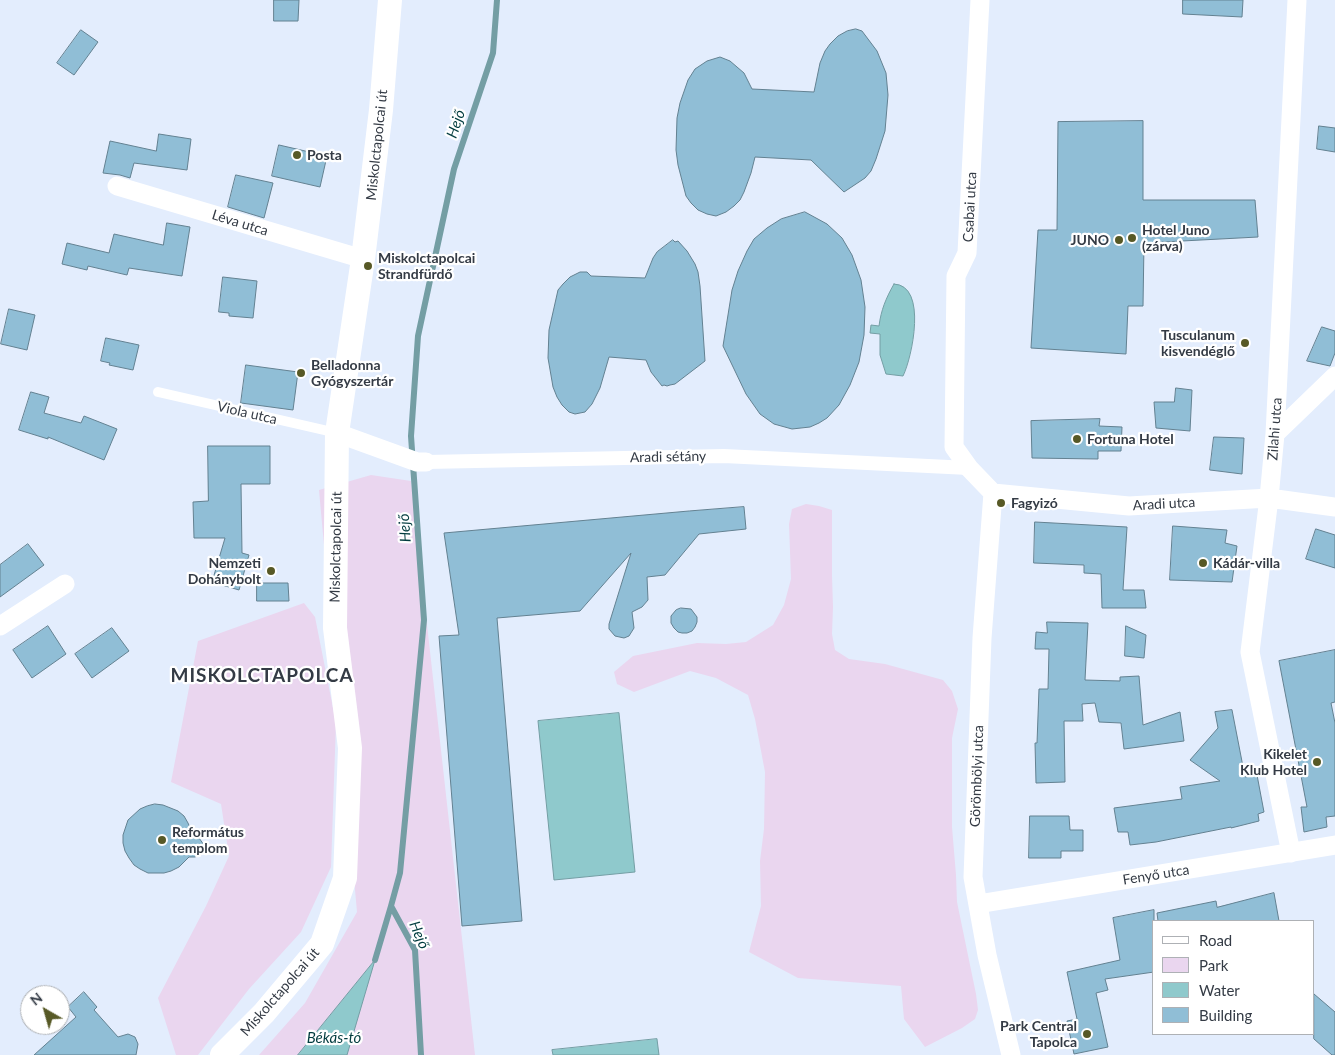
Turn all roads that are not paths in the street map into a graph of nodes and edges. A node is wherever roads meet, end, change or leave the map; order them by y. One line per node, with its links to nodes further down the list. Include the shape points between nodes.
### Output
1 (390, 0): 5 (street, Miskolctapolcai út, via 382,110)
2 (980, 0): 11 (street, Csabai utca, via 968,252 956,276 954,447)
3 (1297, 0): 9 (street, Zilahi utca)
4 (117, 186): 5 (street, Léva utca)
5 (363, 259): 8 (street, Miskolctapolcai út)
6 (1335, 376): 9 (street)
7 (158, 392): 8 (lane, Viola utca)
8 (337, 433): 10 (street, Aradi sétány, via 417,462); 20 (street, Miskolctapolcai út, via 335,628 350,748 345,878 322,944 264,1014)
9 (1275, 434): 13 (street, Zilahi utca)
10 (426, 462): 11 (street, Aradi sétány, via 724,456)
11 (969, 468): 12 (street)
12 (993, 493): 13 (street, Aradi utca, via 1129,506); 19 (street, Görömbölyi utca, via 982,638 973,877)
13 (1269, 498): 14 (street, Aradi utca); 18 (street, Zilahi utca, via 1250,652)
14 (1335, 507)
15 (65, 584): 16 (street)
16 (0, 626)
17 (1335, 845): 18 (street, Fenyő utca)
18 (1291, 852): 19 (street, Fenyő utca)
19 (978, 904): 21 (street, Görömbölyi utca)
20 (222, 1055)
21 (1011, 1055)

